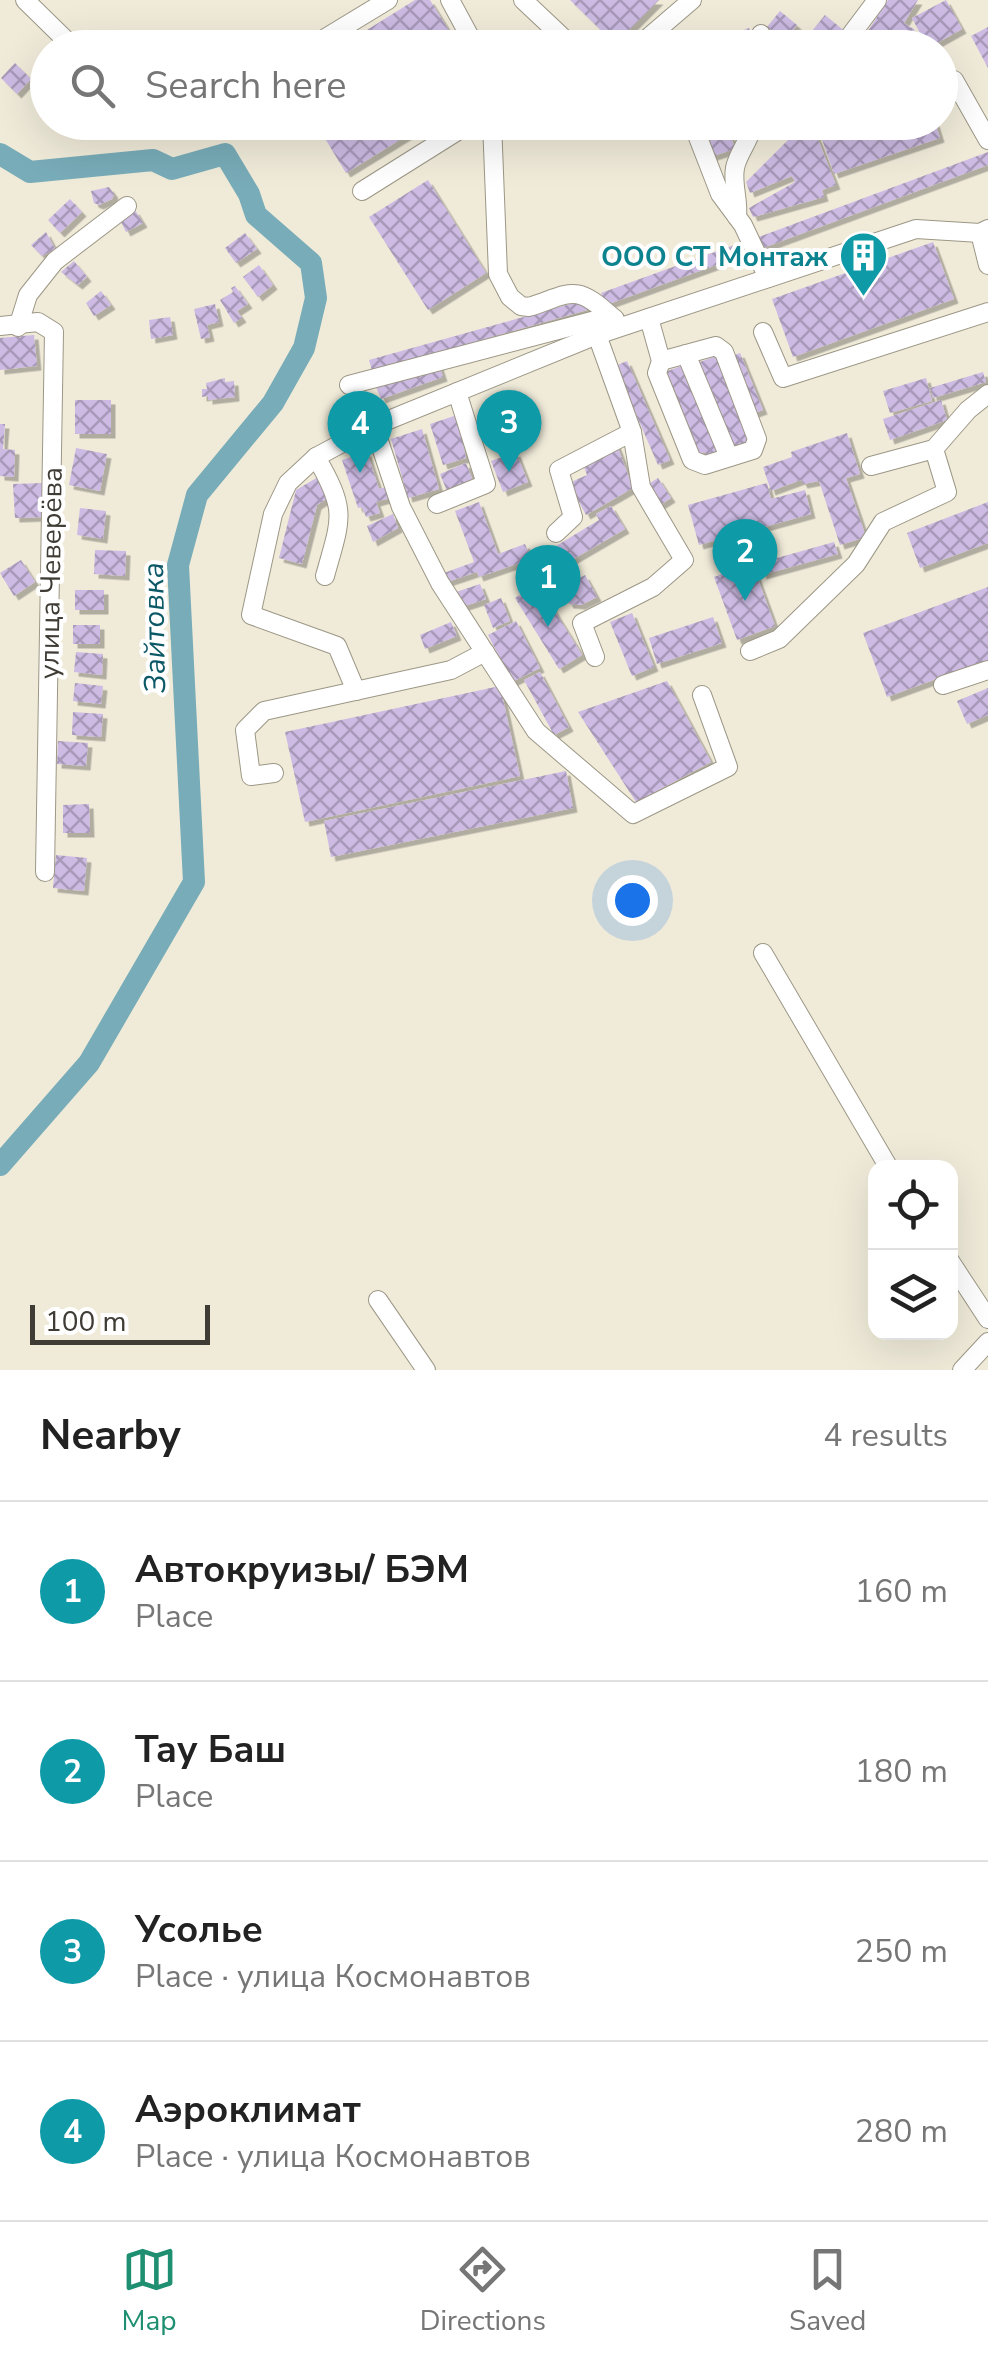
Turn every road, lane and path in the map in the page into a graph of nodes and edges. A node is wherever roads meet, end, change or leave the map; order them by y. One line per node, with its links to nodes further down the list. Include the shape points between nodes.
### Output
1 (24, 0): 7 (street)
2 (388, 0): 8 (street)
3 (450, 0): 9 (street)
4 (523, 0): 10 (street)
5 (692, 0): 11 (street)
6 (877, 0): 12 (street)
7 (55, 30)
8 (338, 30)
9 (466, 30)
10 (555, 30)
11 (657, 30)
12 (854, 30)
13 (958, 87): 18 (street)
14 (443, 140): 19 (street)
15 (493, 140): 27 (street, via 498,274 510,296 529,307 575,292 588,295)
16 (699, 140): 21 (street, via 720,194)
17 (748, 140): 21 (street, via 736,164)
18 (988, 140)
19 (362, 191)
20 (127, 206): 28 (street, via 55,261)
21 (737, 216): 24 (street)
22 (984, 231): 23 (street); 24 (street, via 916,229)
23 (988, 265)
24 (768, 278): 26 (street)
25 (988, 312): 29 (street, via 783,378)
26 (648, 318): 27 (street); 32 (street)
27 (617, 321): 30 (street); 33 (street)
28 (9, 326): 53 (street, улица Чеверёва, via 38,322 54,332)
29 (764, 332)
30 (597, 334): 34 (street); 37 (street)
31 (686, 354): 32 (street); 40 (street); 40 (street, via 716,346 724,352 757,440 753,450)
32 (661, 361): 40 (street, via 657,374 692,460 706,465)
33 (349, 386)
34 (458, 392): 36 (street); 42 (street, via 486,484)
35 (988, 394): 38 (street)
36 (374, 426): 39 (street); 46 (street, via 401,507)
37 (632, 432): 43 (street, via 559,470 573,516); 47 (street, via 641,487 684,560 653,587 582,624)
38 (934, 449): 41 (street); 45 (street, via 948,492 882,522 856,564 779,639)
39 (316, 457): 44 (street, via 342,516); 50 (street, via 288,483 273,514 250,615 337,646)
40 (729, 457)
41 (870, 466)
42 (437, 504)
43 (556, 534)
44 (325, 576)
45 (750, 651)
46 (485, 652): 50 (street, via 451,670); 51 (street, via 536,731 632,814 728,767)
47 (595, 657)
48 (988, 670): 49 (street)
49 (943, 685)
50 (356, 691): 52 (street, via 264,711 245,730 252,776)
51 (702, 695)
52 (274, 773)
53 (45, 872)
54 (763, 953): 55 (street)
55 (885, 1160)
56 (958, 1274): 58 (street)
57 (378, 1300): 60 (street)
58 (988, 1319)
59 (988, 1342): 61 (street)
60 (426, 1370)
61 (962, 1370)

